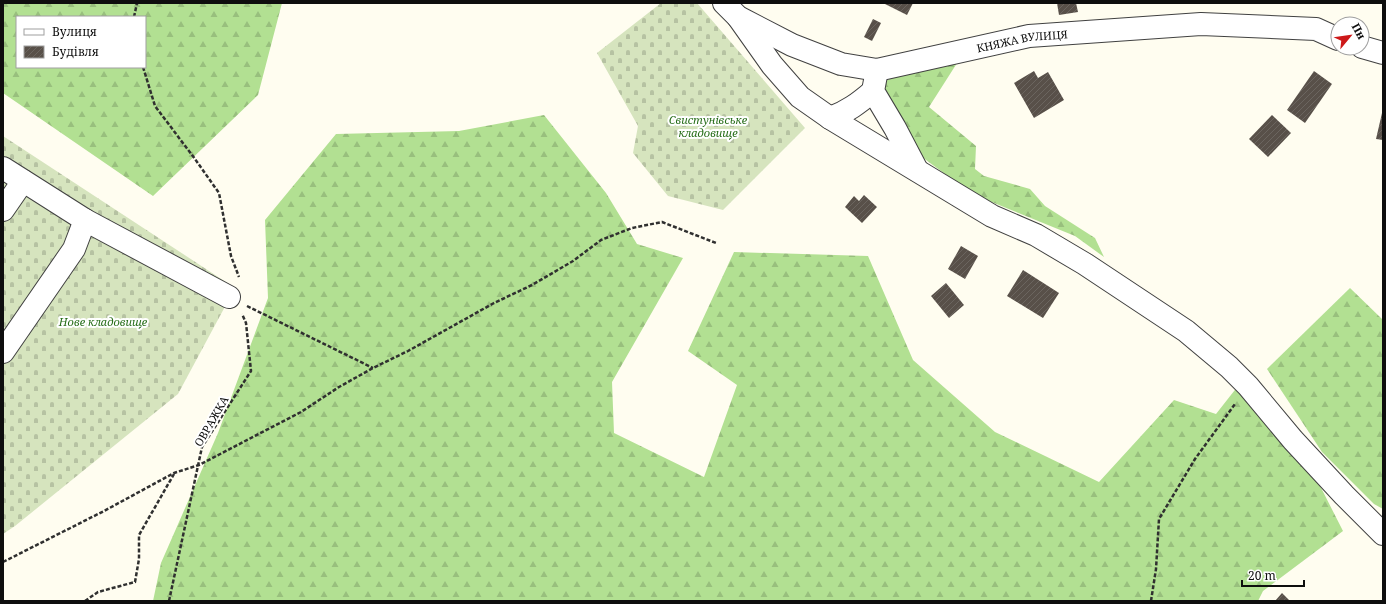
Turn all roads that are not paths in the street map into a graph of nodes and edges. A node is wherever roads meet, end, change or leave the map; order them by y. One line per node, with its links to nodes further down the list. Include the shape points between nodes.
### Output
1 (731, 10): 5 (street, КНЯЖА ВУЛИЦЯ, via 792,45 840,64); 7 (street, via 772,65 800,97)
2 (1330, 35): 5 (street, КНЯЖА ВУЛИЦЯ, via 1316,29 1201,24 1029,36)
3 (1370, 49): 4 (street)
4 (1383, 53)
5 (877, 70): 6 (street)
6 (873, 91): 7 (street, via 858,105); 9 (street)
7 (830, 118): 9 (street)
8 (3, 168): 10 (street)
9 (917, 170): 15 (street, via 992,216 1036,235 1085,264 1186,331 1229,366 1292,440)
10 (23, 181): 11 (street); 12 (street)
11 (3, 210)
12 (85, 220): 13 (street); 14 (street, via 74,248)
13 (237, 299)
14 (3, 352)
15 (1383, 534)

